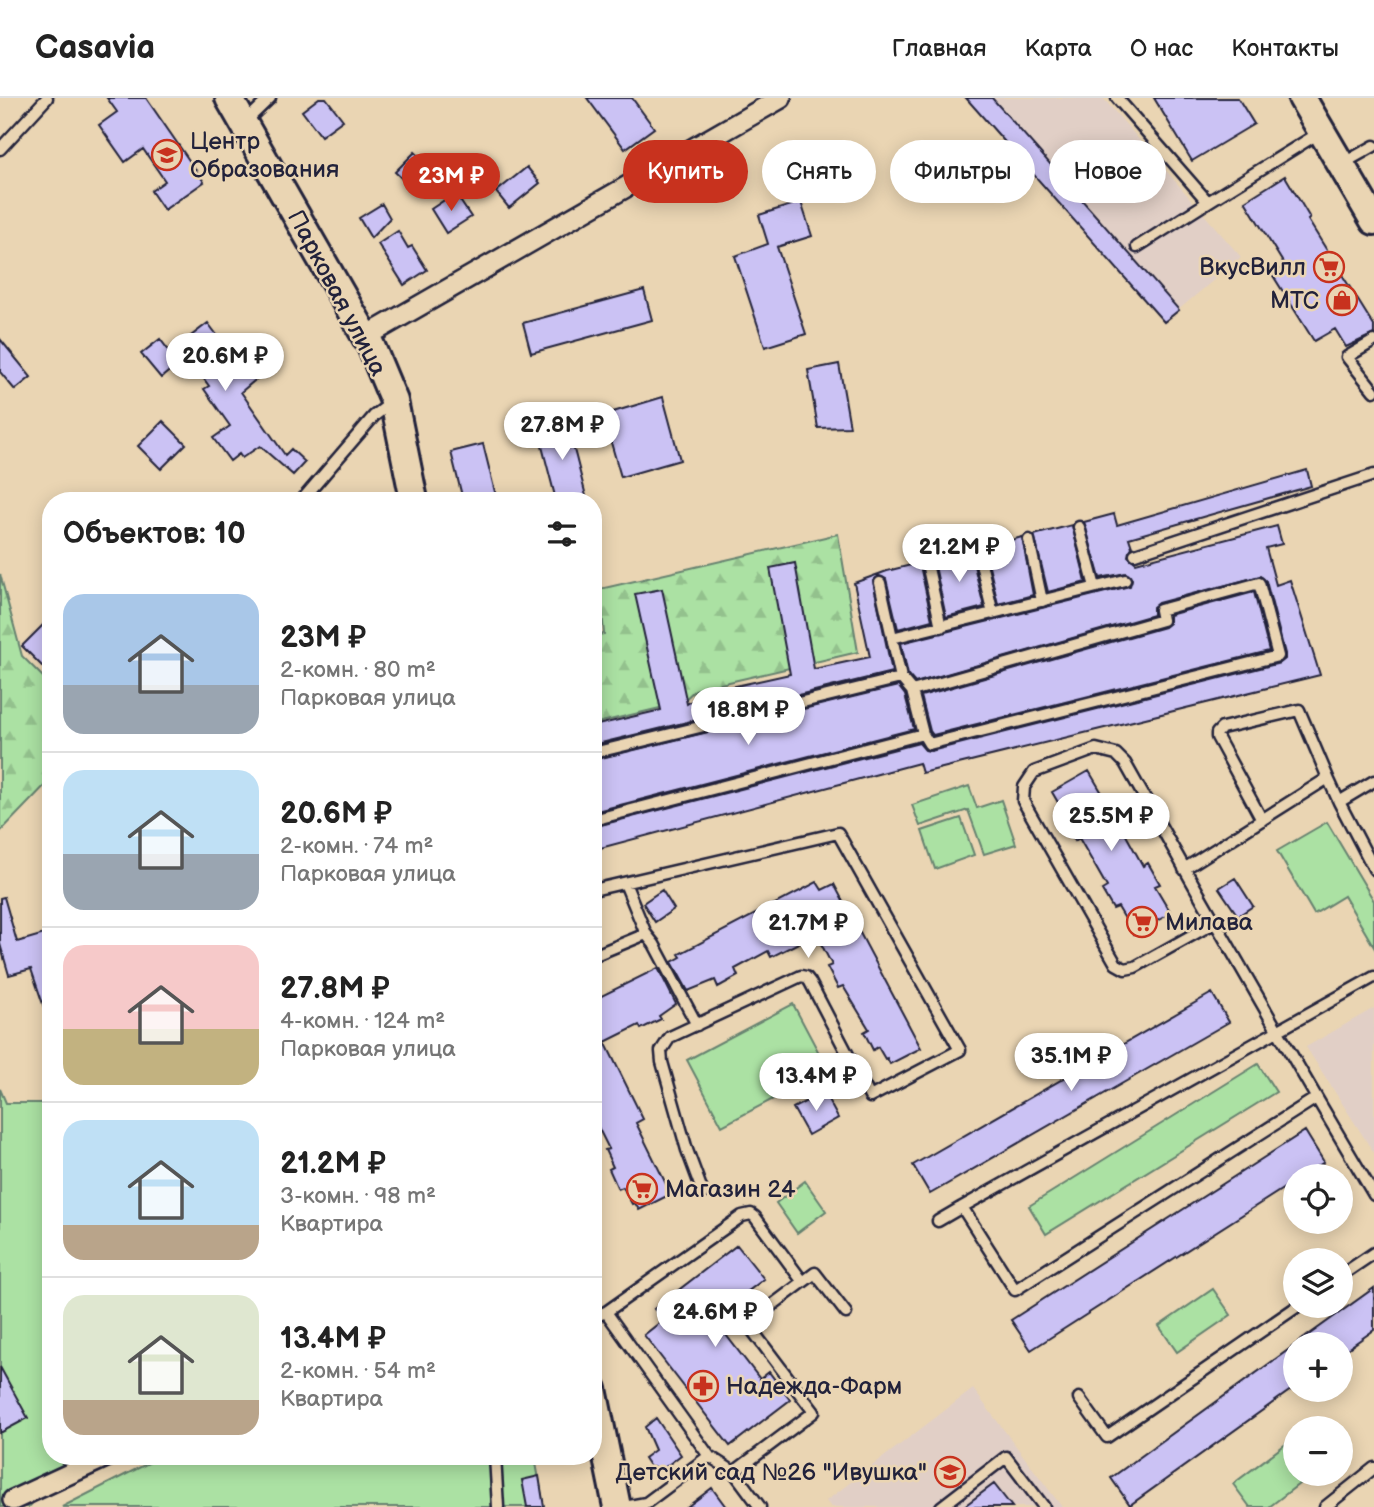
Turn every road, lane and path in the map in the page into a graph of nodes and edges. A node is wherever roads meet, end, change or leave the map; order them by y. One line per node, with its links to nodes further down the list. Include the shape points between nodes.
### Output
1 (47, 98): 10 (lane)
2 (229, 98): 7 (street, Парковая улица)
3 (270, 98): 7 (lane)
4 (781, 98): 15 (street)
5 (1117, 98): 12 (lane)
6 (1302, 98): 8 (street)
7 (243, 123): 15 (street, Парковая улица)
8 (1322, 132): 11 (street); 12 (lane)
9 (1374, 146): 11 (lane)
10 (0, 149)
11 (1341, 165): 13 (street)
12 (1208, 202): 14 (lane)
13 (1374, 221)
14 (1137, 247)
15 (365, 337): 18 (street, Парковая улица)
16 (1374, 341): 17 (lane, via 1347,357)
17 (1374, 391)
18 (394, 401): 20 (lane, via 374,416); 21 (street, Парковая улица)
19 (1374, 475): 24 (lane)
20 (309, 492)
21 (412, 492)
22 (1079, 527): 29 (lane)
23 (1029, 540): 30 (lane)
24 (1135, 554)
25 (979, 555): 31 (lane)
26 (928, 568): 32 (lane)
27 (1125, 580): 29 (lane)
28 (880, 583): 33 (lane)
29 (1095, 587): 30 (lane)
30 (1042, 601): 31 (lane)
31 (993, 614): 32 (lane)
32 (941, 627): 33 (lane)
33 (892, 638): 34 (lane)
34 (901, 678): 35 (lane); 37 (lane)
35 (912, 691): 36 (lane); 36 (lane, via 1162,620 1160,610 1259,583 1278,656 929,744)
36 (923, 734): 41 (lane)
37 (602, 751)
38 (1328, 778): 40 (lane); 42 (lane); 42 (lane, via 1299,710 1222,728 1217,737)
39 (1374, 781): 40 (lane)
40 (1339, 802): 44 (lane)
41 (602, 818)
42 (1262, 820): 43 (lane)
43 (1184, 869): 47 (lane); 47 (lane, via 1116,754 1096,749 1034,772 1024,787 1023,801 1116,964 1125,969 1135,967)
44 (1374, 869)
45 (625, 883): 46 (lane); 48 (lane); 51 (lane, via 838,833 960,1050 870,1097 810,982 801,976)
46 (602, 888)
47 (1214, 923): 52 (lane)
48 (646, 934): 49 (lane); 51 (lane)
49 (602, 952)
50 (1374, 977): 52 (lane)
51 (697, 1025): 54 (lane, via 670,1037 661,1051)
52 (1277, 1031): 53 (lane); 56 (lane)
53 (1316, 1098): 55 (lane); 56 (lane, via 1015,1290)
54 (703, 1193)
55 (1374, 1195)
56 (962, 1208): 57 (lane)
57 (938, 1221)
58 (1374, 1254): 59 (lane)
59 (1353, 1268)
60 (803, 1282): 61 (lane, via 755,1217 746,1214); 62 (lane, via 815,1273); 71 (lane, via 751,1325 814,1412)
61 (606, 1312): 63 (lane); 67 (lane)
62 (846, 1313)
63 (602, 1314)
64 (1283, 1316): 65 (lane, via 1107,1437)
65 (1079, 1398)
66 (602, 1433): 75 (street)
67 (709, 1456): 71 (lane); 73 (lane)
68 (89, 1465): 72 (street)
69 (496, 1465): 74 (lane)
70 (1374, 1468): 80 (lane)
71 (734, 1472): 77 (lane)
72 (13, 1500)
73 (648, 1505): 76 (lane)
74 (498, 1507)
75 (617, 1507)
76 (624, 1507)
77 (760, 1507)
78 (941, 1507): 79 (lane, via 1006,1457)
79 (1044, 1507)
80 (1325, 1507)

